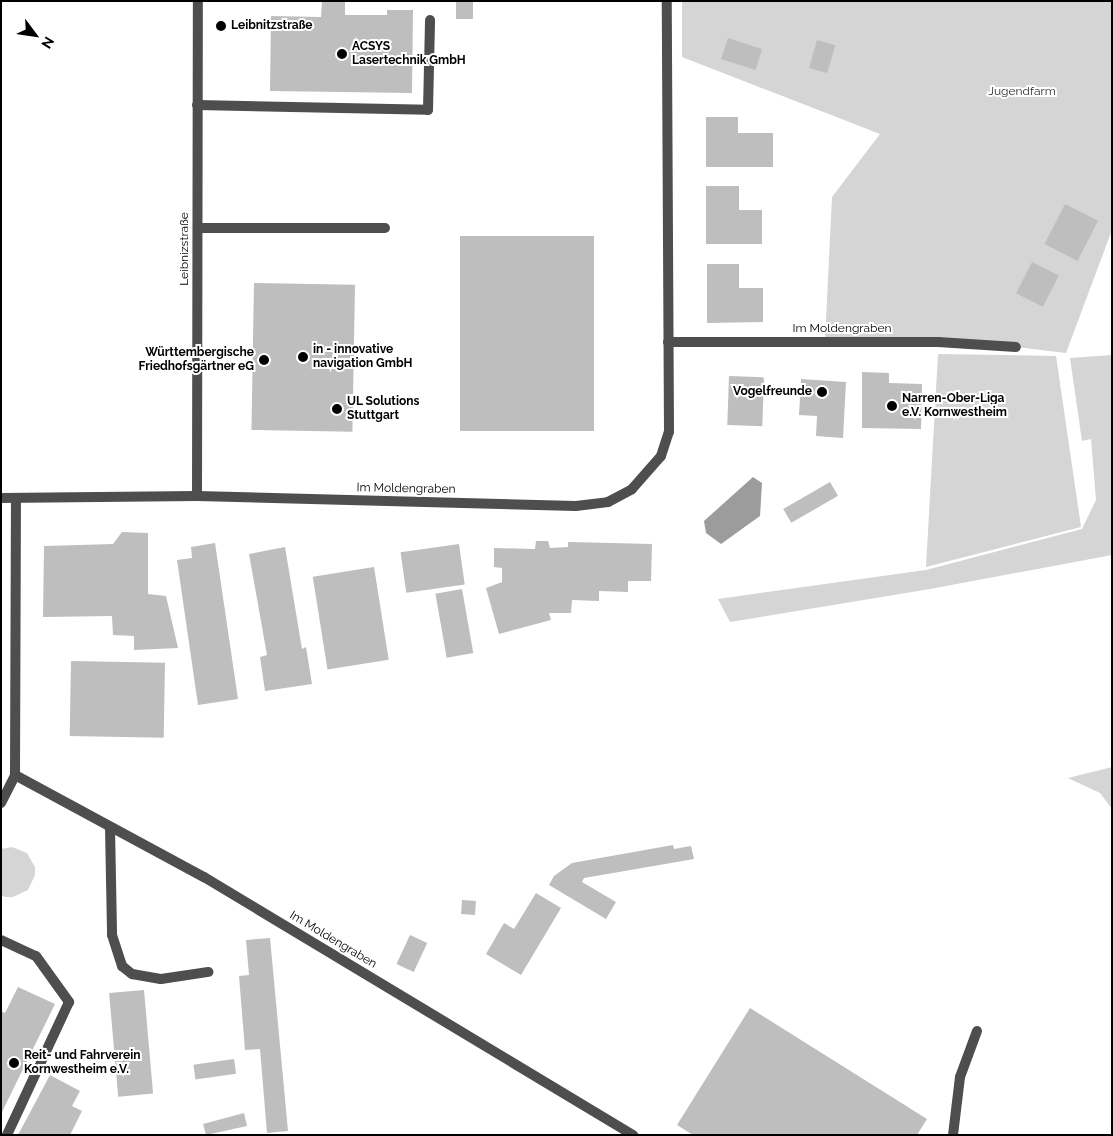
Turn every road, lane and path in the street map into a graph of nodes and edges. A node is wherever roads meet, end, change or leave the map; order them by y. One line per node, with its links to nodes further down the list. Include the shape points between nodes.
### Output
1 (198, 1): 4 (street, Leibnizstraße)
2 (667, 1): 7 (street, Im Moldengraben)
3 (430, 20): 4 (street, via 428,110)
4 (197, 105): 5 (street, Leibnizstraße)
5 (198, 228): 6 (street); 9 (street, Leibnizstraße)
6 (385, 228)
7 (668, 342): 8 (street, Im Moldengraben, via 938,342); 9 (street, Im Moldengraben, via 669,432 661,456 632,489 608,502 576,506)
8 (1016, 347)
9 (197, 496): 11 (street, Im Moldengraben)
10 (1, 498): 11 (street, Im Moldengraben)
11 (16, 498): 12 (street)
12 (15, 775): 13 (street); 14 (street, Im Moldengraben)
13 (1, 802)
14 (110, 827): 16 (street, via 112,935 122,966 132,974 161,979); 19 (street, Im Moldengraben, via 212,882)
15 (1, 940): 18 (street, via 36,956 69,1002)
16 (208, 972)
17 (977, 1031): 20 (street, via 960,1077)
18 (7, 1135)
19 (633, 1135)
20 (953, 1135)

